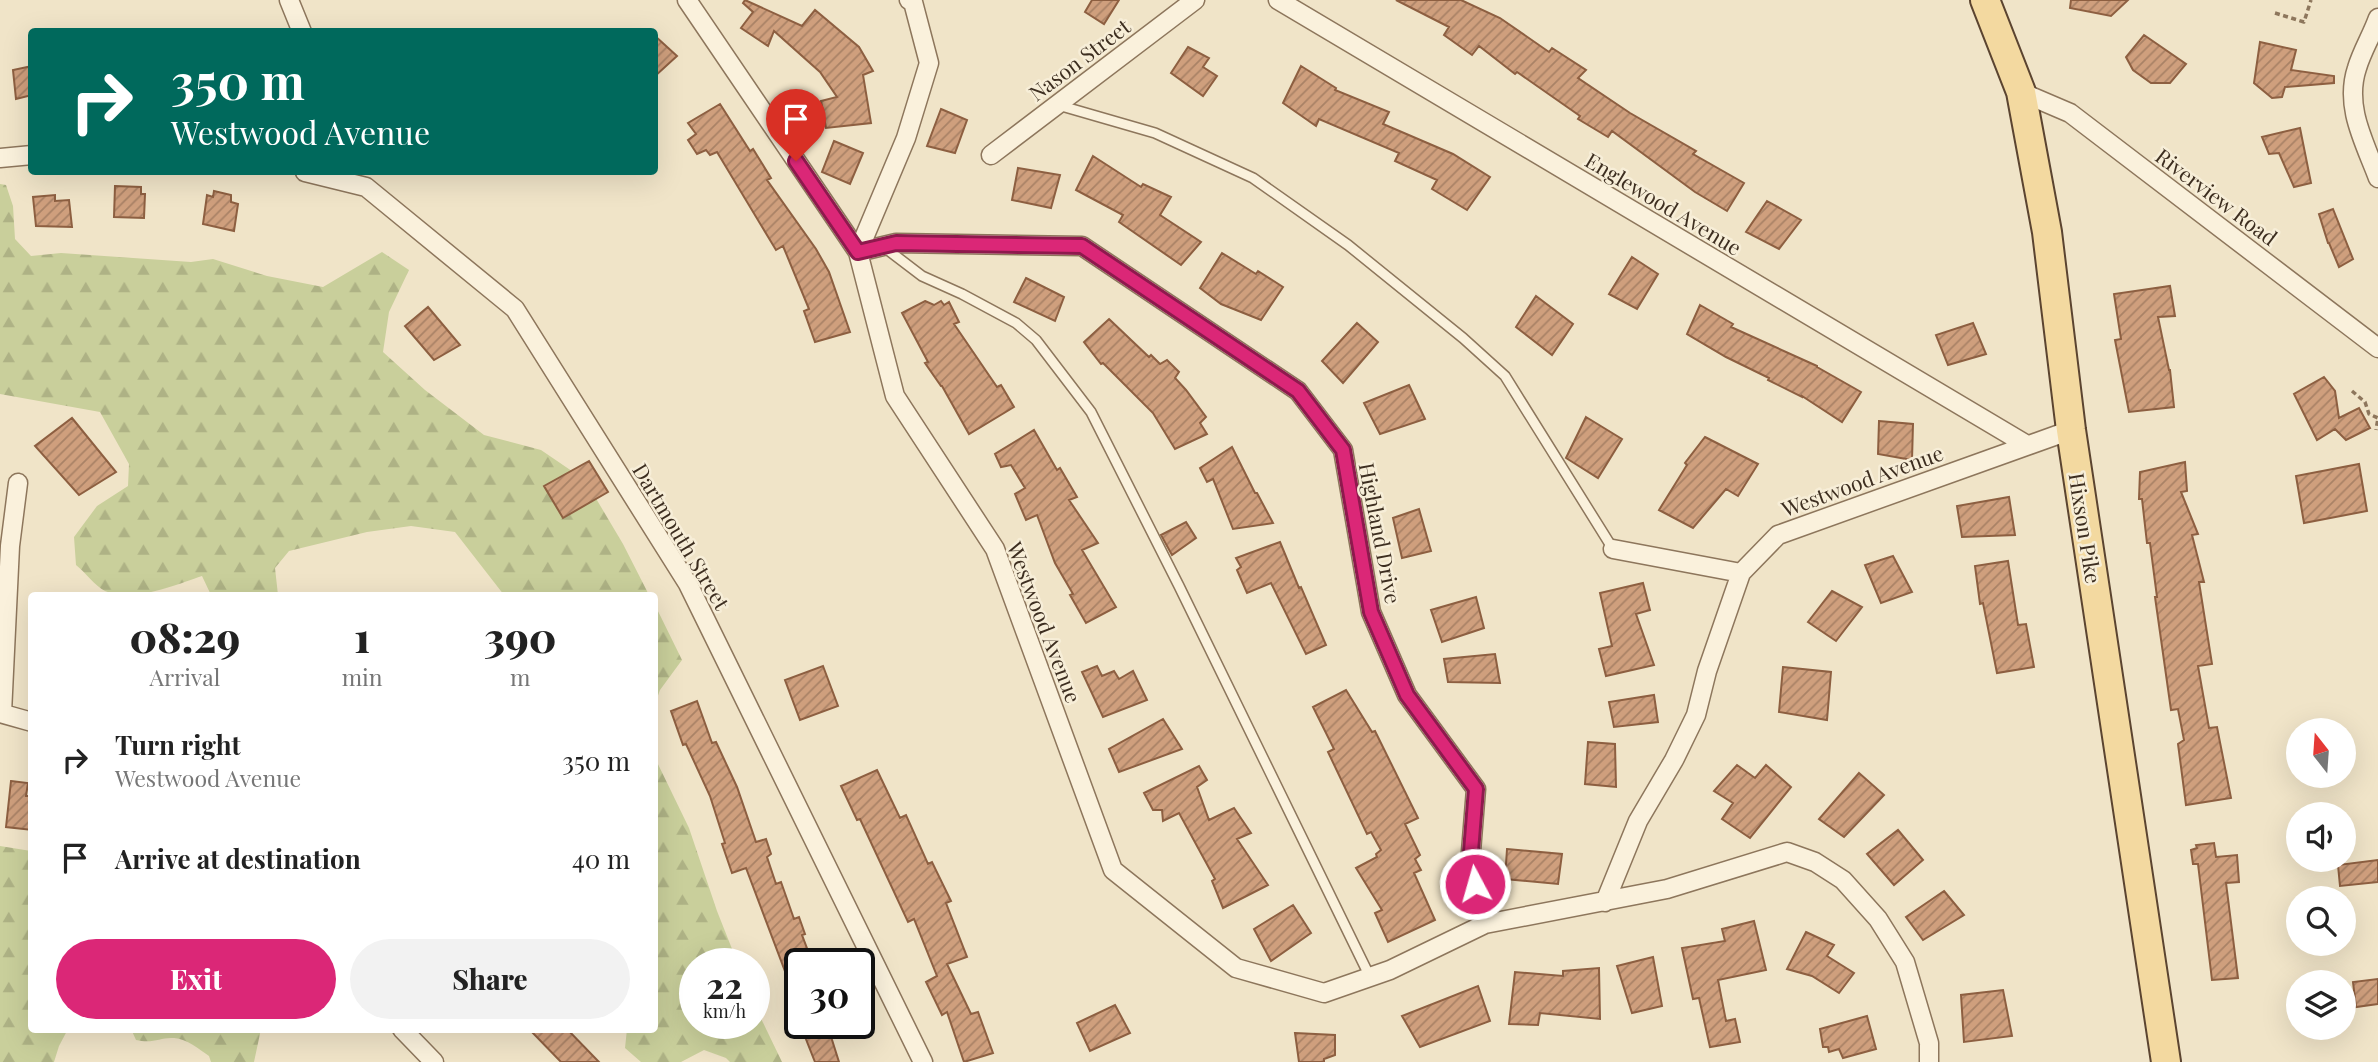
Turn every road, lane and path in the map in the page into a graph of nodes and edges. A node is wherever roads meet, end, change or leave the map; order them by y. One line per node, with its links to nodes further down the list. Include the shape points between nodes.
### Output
1 (289, 0): 10 (street)
2 (687, 0): 20 (street, Westwood Avenue)
3 (909, 0): 20 (street, via 929,63 906,138)
4 (1195, 0): 12 (street, Nason Street)
5 (1278, 0): 25 (street, Englewood Avenue)
6 (1985, 0): 11 (main road, Hixson Pike)
7 (2311, 0): 8 (path, via 2304,22)
8 (2275, 13)
9 (2378, 18): 17 (street, via 2352,90 2354,113)
10 (300, 28)
11 (2021, 92): 21 (street, Riverview Road, via 2070,113); 23 (main road, Hixson Pike, via 2047,232)
12 (1057, 105): 14 (street, Nason Street); 28 (lane, via 1155,132 1253,178 1348,245 1505,376)
13 (28, 155): 15 (street)
14 (991, 155)
15 (0, 158)
16 (330, 175): 18 (street, Dartmouth Street)
17 (2378, 178)
18 (363, 179): 37 (street, Dartmouth Street, via 515,309 688,584)
19 (883, 246): 20 (street, Highland Drive); 33 (street, Highland Drive, via 1082,246 1298,391 1343,450 1371,612 1407,695 1476,789 1470,864); 34 (lane, via 922,276 1016,323 1037,340 1091,412)
20 (858, 252): 34 (street, Westwood Avenue, via 895,396 995,549 1113,870 1236,968 1324,993)
21 (2378, 348)
22 (2352, 391): 24 (path, via 2365,402 2369,414 2378,418)
23 (2071, 430): 25 (street, Westwood Avenue); 39 (main road, Hixson Pike)
24 (2376, 430)
25 (2027, 445): 29 (street, Westwood Avenue, via 1779,535)
26 (18, 483): 27 (street)
27 (5, 545): 30 (street)
28 (1613, 549): 29 (street)
29 (1741, 573): 32 (street, Westwood Avenue, via 1696,715 1638,821)
30 (1, 713): 31 (street)
31 (28, 721)
32 (1605, 902): 33 (street); 38 (street, via 1667,889 1787,852 1815,862 1843,880 1878,919 1905,962 1929,1043)
33 (1485, 924): 34 (street, Westwood Avenue)
34 (1370, 977)
35 (406, 1033): 36 (street)
36 (434, 1062)
37 (923, 1062)
38 (1929, 1062)
39 (2166, 1062)

